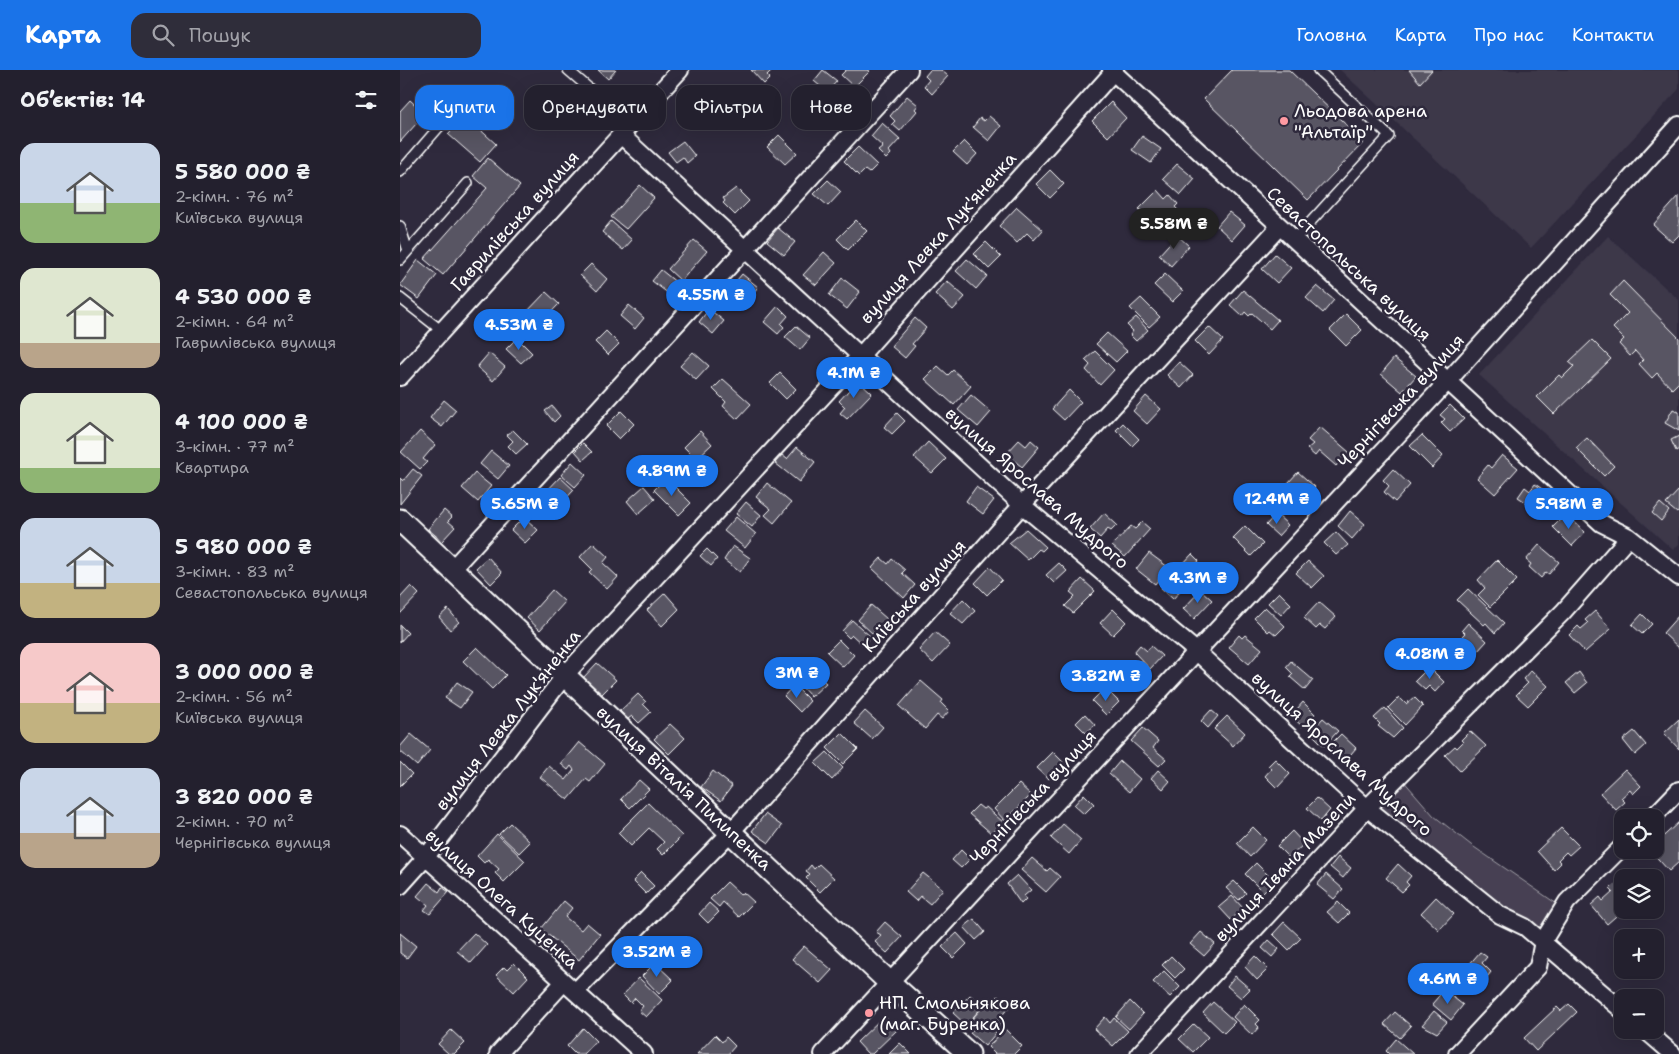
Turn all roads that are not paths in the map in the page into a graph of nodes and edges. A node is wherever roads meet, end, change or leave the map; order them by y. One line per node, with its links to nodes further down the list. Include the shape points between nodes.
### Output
1 (568, 70): 6 (lane)
2 (680, 70): 7 (street, Гаврилівська вулиця)
3 (909, 70): 16 (street)
4 (1318, 70): 15 (lane, via 1389,136)
5 (1113, 71): 14 (street, Севастопольська вулиця); 21 (street, вулиця Левка Лук'яненка)
6 (582, 85)
7 (666, 85)
8 (1679, 126): 23 (street, Чернігівська вулиця)
9 (436, 130): 11 (lane)
10 (625, 130): 16 (street, вулиця Ярослава Мудрого); 20 (street, Гаврилівська вулиця)
11 (400, 172)
12 (468, 184): 17 (lane)
13 (400, 226): 17 (lane)
14 (1280, 226): 15 (street, Севастопольська вулиця); 24 (street, Київська вулиця)
15 (1294, 240): 23 (street, Севастопольська вулиця)
16 (746, 248): 21 (street, вулиця Ярослава Мудрого); 27 (street)
17 (408, 251): 18 (lane)
18 (400, 260)
19 (400, 298): 20 (lane)
20 (442, 331): 22 (street, Гаврилівська вулиця)
21 (861, 355): 24 (street, вулиця Ярослава Мудрого); 30 (street, вулиця Левка Лук'яненка)
22 (401, 373)
23 (1447, 382): 26 (street, Севастопольська вулиця, via 1601,523); 29 (street, Чернігівська вулиця)
24 (1022, 505): 29 (street, вулиця Ярослава Мудрого); 34 (street, Київська вулиця)
25 (400, 520): 27 (street, вулиця Віталія Пилипенка)
26 (1629, 537): 28 (street, Севастопольська вулиця); 32 (street, вулиця Івана Мазепи, via 1564,612)
27 (452, 569): 30 (street, вулиця Віталія Пилипенка)
28 (1679, 578)
29 (1196, 651): 32 (street, вулиця Ярослава Мудрого); 40 (street, Чернігівська вулиця)
30 (564, 675): 34 (street, вулиця Віталія Пилипенка); 37 (street, вулиця Левка Лук'яненка)
31 (1679, 790): 33 (street)
32 (1367, 808): 39 (street, вулиця Ярослава Мудрого, via 1500,915 1525,927); 48 (street, вулиця Івана Мазепи)
33 (1661, 809)
34 (731, 832): 40 (street, вулиця Віталія Пилипенка); 41 (street, Київська вулиця)
35 (400, 834): 37 (street, вулиця Олега Куценка)
36 (1614, 855): 39 (street, via 1568,902)
37 (426, 858): 38 (street, вулиця Левка Лук'яненка); 41 (street, вулиця Олега Куценка)
38 (400, 886)
39 (1543, 942): 42 (street, вулиця Ярослава Мудрого); 49 (street, via 1538,967)
40 (889, 982): 46 (street, Чернігівська вулиця); 47 (street, вулиця Віталія Пилипенка)
41 (569, 987): 44 (street, Київська вулиця); 45 (street, вулиця Олега Куценка)
42 (1614, 1003)
43 (1656, 1039): 50 (street)
44 (498, 1054)
45 (644, 1054)
46 (823, 1054)
47 (969, 1054)
48 (1139, 1054)
49 (1457, 1054)
50 (1673, 1054)

